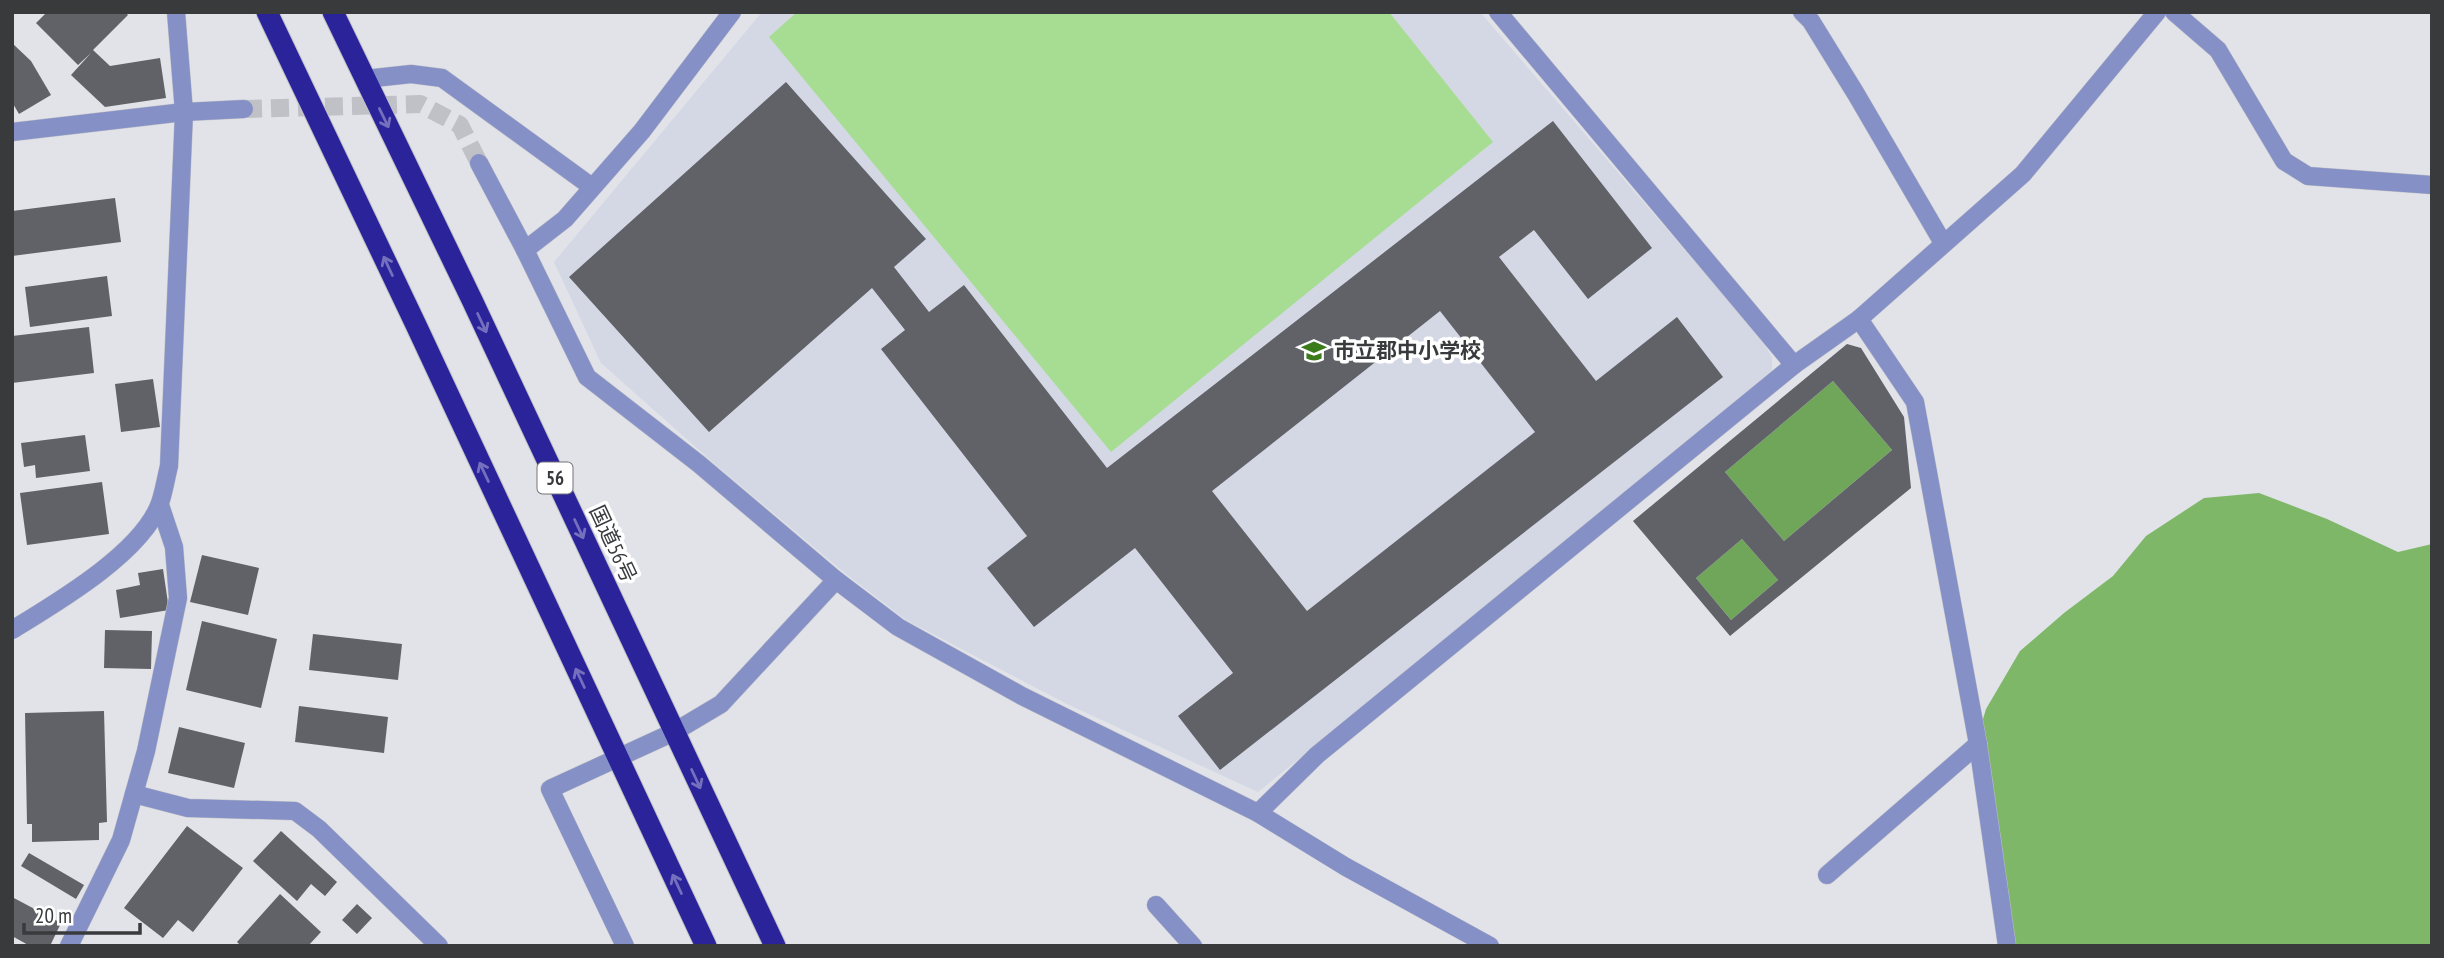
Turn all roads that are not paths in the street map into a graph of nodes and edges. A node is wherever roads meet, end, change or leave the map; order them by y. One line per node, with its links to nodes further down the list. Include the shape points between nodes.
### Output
1 (177, 12): 11 (street)
2 (267, 12): 25 (highway, one-way to 2)
3 (332, 12): 9 (highway, 国道56号 / 56)
4 (732, 12): 15 (street, via 642,131)
5 (1497, 12): 19 (street)
6 (2157, 12): 16 (street, via 2023,174)
7 (2174, 12): 14 (street, via 2218,50 2284,160 2308,176)
8 (1811, 15): 16 (street)
9 (365, 79): 15 (street, via 411,74 442,78); 23 (highway, 国道56号 / 56, one-way to 23)
10 (244, 108): 11 (street)
11 (184, 112): 12 (street); 20 (street, via 169,466)
12 (12, 132)
13 (479, 163): 17 (street)
14 (2432, 185)
15 (592, 187): 17 (street, via 565,219)
16 (1943, 243): 18 (street)
17 (525, 250): 21 (street, via 587,377)
18 (1859, 319): 19 (street); 24 (street, via 1915,402)
19 (1794, 365): 27 (street, via 1317,755)
20 (160, 505): 22 (street, via 139,536 108,566); 26 (street, via 174,547 178,598)
21 (836, 580): 23 (street, via 721,704); 27 (street, via 898,627 1022,696)
22 (12, 630)
23 (674, 732): 25 (street); 35 (highway, 国道56号 / 56, one-way to 35)
24 (1978, 744): 28 (street); 37 (street)
25 (618, 758): 33 (street, via 551,789); 34 (highway, one-way to 25)
26 (134, 794): 31 (street, via 121,840); 32 (street, via 188,808 296,811)
27 (1258, 813): 36 (street)
28 (1827, 875)
29 (1156, 905): 30 (street)
30 (1188, 944)
31 (69, 946)
32 (439, 946)
33 (625, 946)
34 (706, 946)
35 (775, 946)
36 (1490, 946)
37 (2007, 946)

